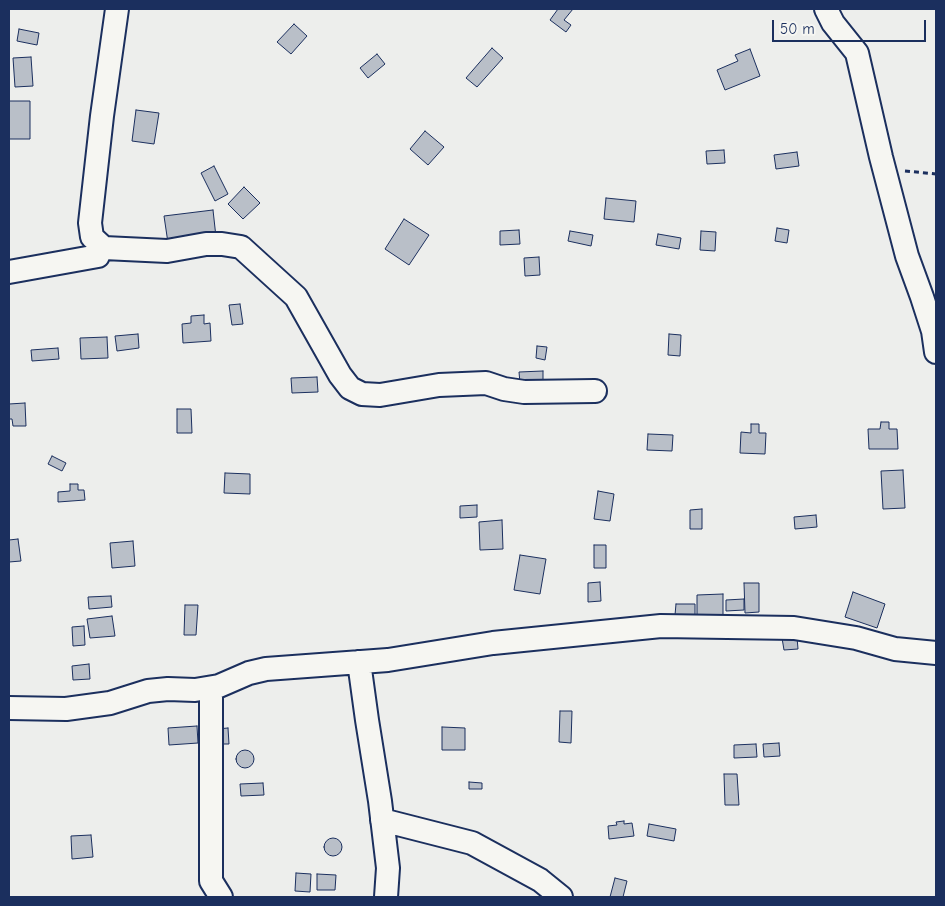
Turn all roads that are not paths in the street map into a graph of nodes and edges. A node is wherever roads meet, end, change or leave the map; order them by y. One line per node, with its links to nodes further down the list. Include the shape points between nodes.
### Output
1 (117, 9): 6 (street, via 90,223 92,237 104,248 167,252 206,244 240,247 296,297 340,375 350,388 362,394 380,395 439,385 486,383 524,392)
2 (826, 9): 5 (street, via 833,24 857,53 880,157 907,256 933,331)
3 (98, 256): 4 (street)
4 (9, 272)
5 (936, 352)
6 (595, 391)
7 (936, 653): 8 (street, via 895,649 856,638 794,628 660,626 493,643)
8 (359, 662): 10 (street, via 266,669 219,686 148,691 110,703 75,708); 11 (street)
9 (211, 697): 12 (street, via 211,881)
10 (9, 708)
11 (382, 820): 13 (street, via 388,868); 14 (street, via 472,843 540,880)
12 (221, 897)
13 (386, 897)
14 (562, 897)

